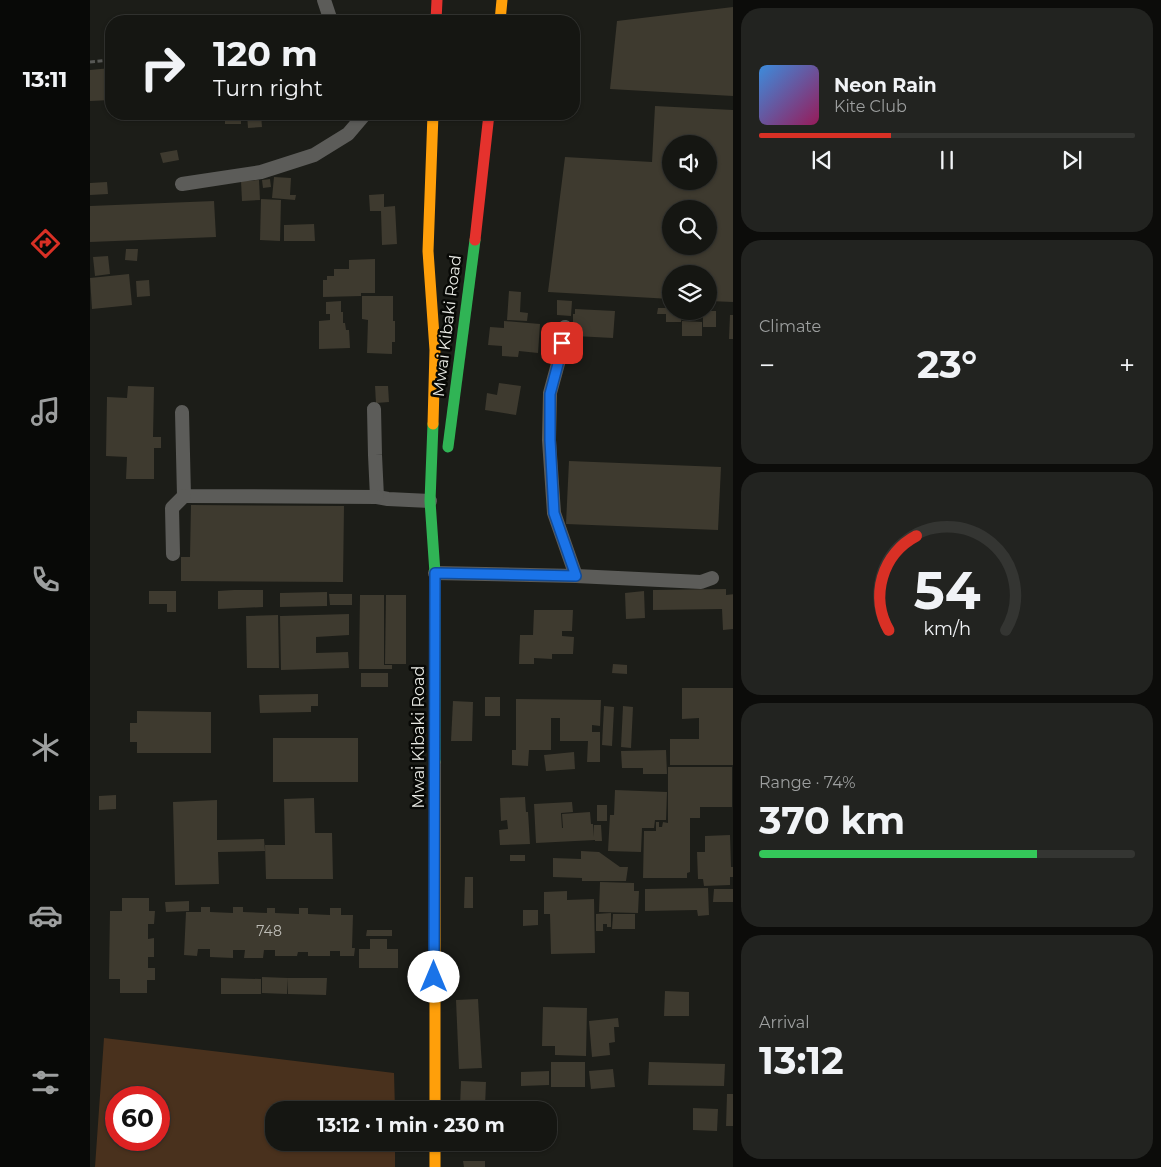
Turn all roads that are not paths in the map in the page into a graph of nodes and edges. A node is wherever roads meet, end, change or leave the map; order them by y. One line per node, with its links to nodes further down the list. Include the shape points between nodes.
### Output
1 (324, 0): 4 (lane)
2 (437, 0): 5 (main road)
3 (502, 0): 6 (main road)
4 (329, 15)
5 (436, 15)
6 (501, 15)
7 (360, 120): 10 (lane, via 348,134 314,156 261,172)
8 (433, 120): 17 (main road, Mwai Kibaki Road, via 428,251 435,350)
9 (488, 120): 14 (main road, Mwai Kibaki Road)
10 (182, 184)
11 (565, 327): 20 (lane, via 550,394 550,440 554,513)
12 (374, 409): 16 (lane)
13 (182, 412): 15 (lane)
14 (447, 454)
15 (184, 496): 16 (lane); 18 (lane, via 172,508)
16 (377, 497): 17 (lane)
17 (436, 505): 19 (main road, Mwai Kibaki Road)
18 (173, 554)
19 (435, 573): 20 (lane); 22 (main road, Mwai Kibaki Road)
20 (576, 576): 21 (lane, via 700,582)
21 (712, 578)
22 (434, 1101)
23 (435, 1151): 24 (main road)
24 (435, 1167)

